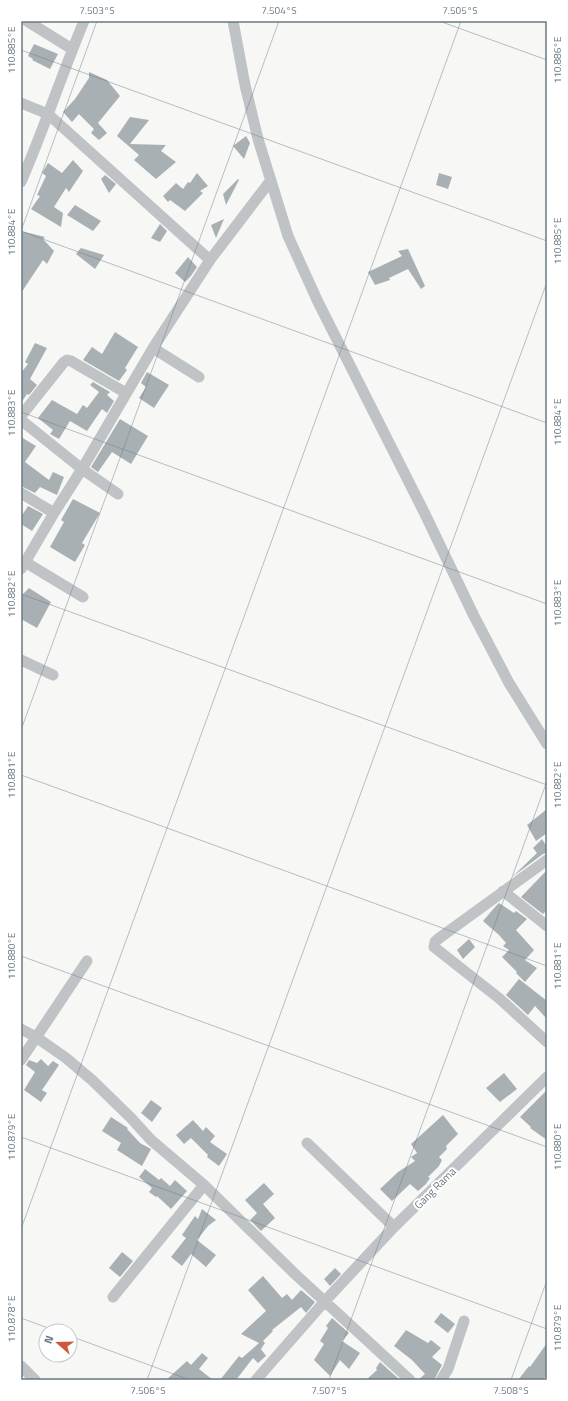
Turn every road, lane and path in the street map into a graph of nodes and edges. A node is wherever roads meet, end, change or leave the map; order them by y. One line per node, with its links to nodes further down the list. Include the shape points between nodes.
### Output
1 (27, 21): 4 (street)
2 (84, 21): 4 (street)
3 (233, 21): 7 (street, via 249,104)
4 (72, 49): 6 (street)
5 (21, 102): 6 (street)
6 (48, 114): 8 (street); 9 (street)
7 (271, 180): 9 (street); 23 (street, via 288,236 318,302 474,616 509,683)
8 (21, 182)
9 (210, 260): 10 (street)
10 (153, 348): 11 (street); 12 (street)
11 (199, 377)
12 (126, 393): 13 (street, via 68,360); 15 (street)
13 (21, 416)
14 (21, 420): 15 (street)
15 (82, 469): 17 (street); 18 (street)
16 (21, 493): 18 (street)
17 (118, 494)
18 (54, 513): 19 (street)
19 (23, 566): 20 (street)
20 (83, 597)
21 (21, 660): 22 (street)
22 (53, 675)
23 (547, 744)
24 (547, 860): 25 (street)
25 (503, 891): 26 (street); 30 (street, via 438,939 434,947)
26 (547, 926)
27 (87, 961): 29 (street)
28 (21, 1029): 29 (street)
29 (36, 1037): 31 (street); 34 (street, via 92,1080 151,1140)
30 (547, 1042)
31 (21, 1060)
32 (547, 1077): 35 (street, Gang Rama)
33 (307, 1143): 35 (street)
34 (204, 1185): 36 (street); 37 (street)
35 (394, 1227): 37 (street, Gang Rama)
36 (113, 1297)
37 (325, 1301): 41 (street, Gang Rama); 42 (street)
38 (464, 1321): 43 (street, via 448,1369)
39 (21, 1366): 40 (street)
40 (35, 1380)
41 (256, 1380)
42 (410, 1380)
43 (441, 1380)

